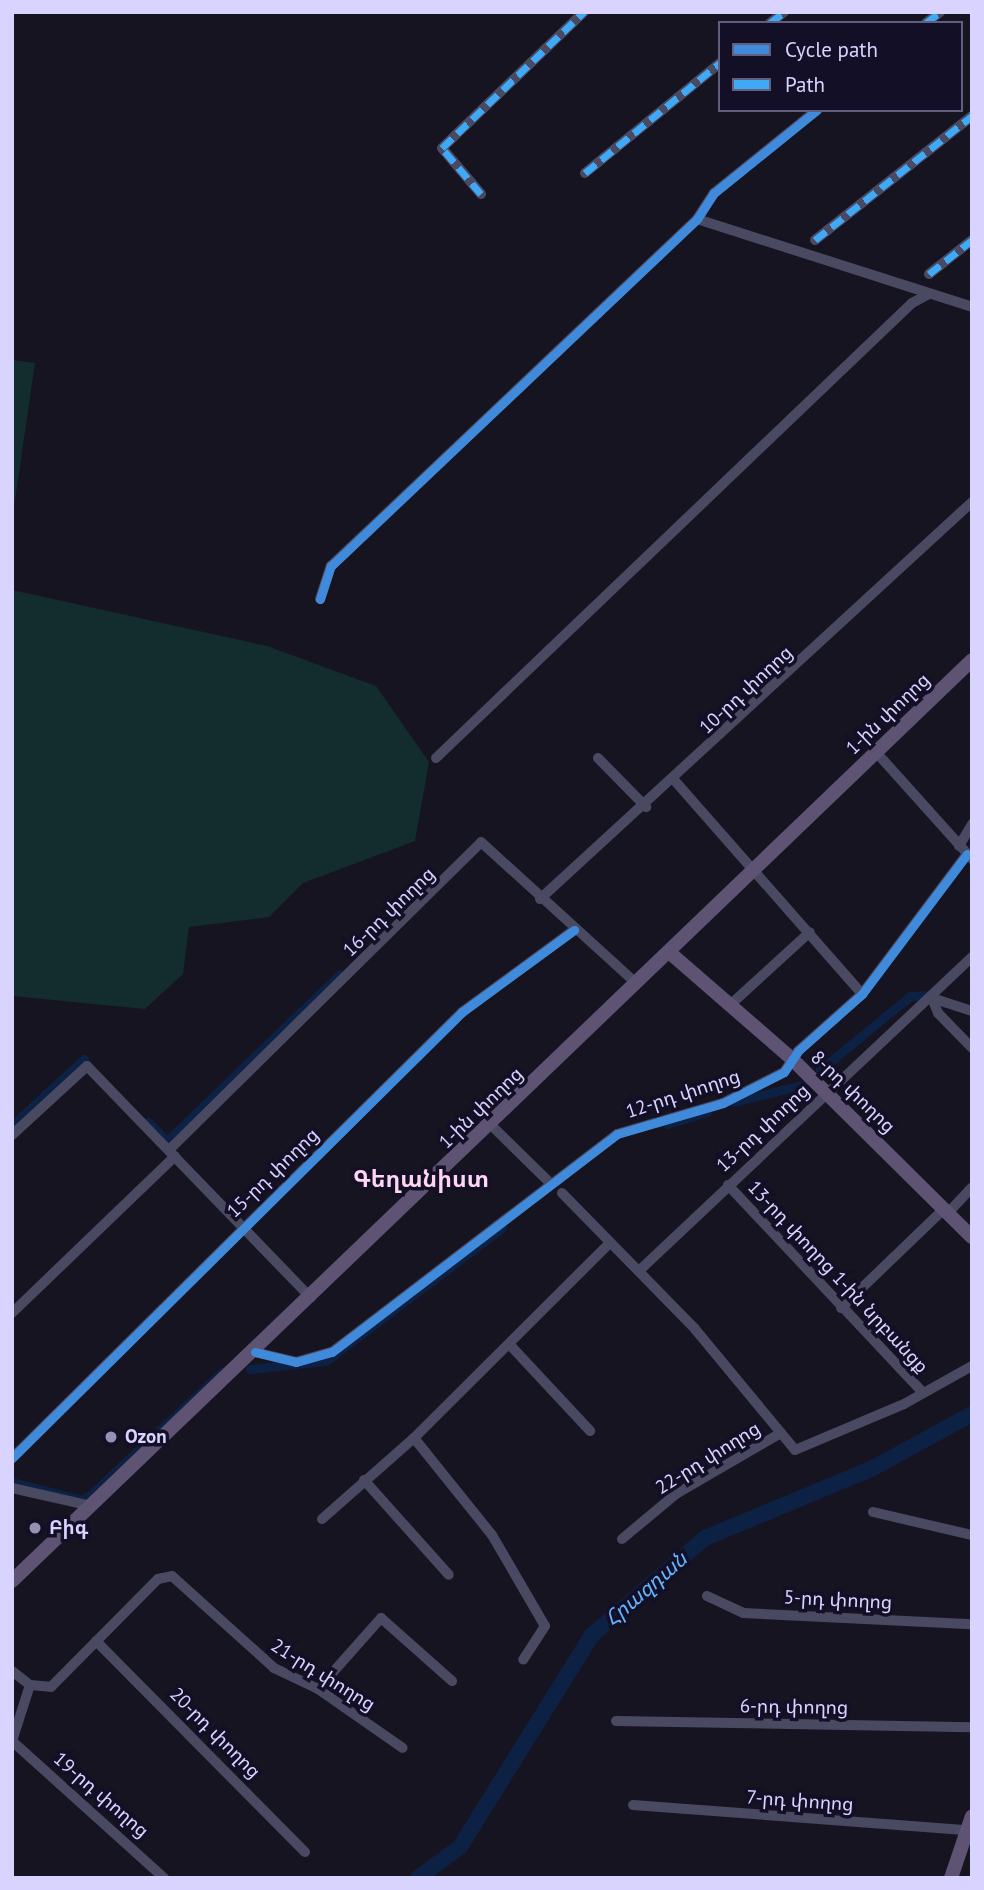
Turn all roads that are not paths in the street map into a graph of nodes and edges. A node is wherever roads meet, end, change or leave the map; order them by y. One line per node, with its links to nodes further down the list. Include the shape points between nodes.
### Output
1 (584, 12): 6 (street, via 442,148)
2 (718, 65): 5 (street)
3 (815, 112): 7 (street, via 714,193)
4 (972, 116): 8 (street)
5 (585, 173)
6 (481, 194)
7 (697, 219): 11 (street); 14 (street, via 331,566)
8 (816, 240)
9 (972, 240): 10 (street)
10 (929, 274)
11 (929, 294): 12 (street); 17 (street, via 912,303)
12 (972, 307)
13 (972, 502): 19 (street, 10-րդ փողոց)
14 (320, 599)
15 (972, 660): 16 (main road, 1-ին փողոց)
16 (876, 752): 22 (street); 23 (main road, 1-ին փողոց)
17 (436, 758)
18 (598, 758): 20 (street)
19 (675, 781): 20 (street, 10-րդ փողոց); 23 (street)
20 (646, 807): 24 (street, 10-րդ փողոց)
21 (972, 824): 22 (street, 12-րդ փողոց)
22 (966, 853): 30 (street, 12-րդ փողոց)
23 (754, 871): 26 (street); 27 (main road, 1-ին փողոց)
24 (540, 899): 25 (street, 16-րդ փողոց); 39 (street, 16-րդ փողոց, via 481,842)
25 (573, 930): 29 (street, 16-րդ փողոց); 45 (street, 15-րդ փողոց, via 462,1012)
26 (810, 932): 30 (street); 32 (street)
27 (669, 952): 29 (main road, 1-ին փողոց); 32 (main road, 8-րդ փողոց)
28 (972, 957): 31 (street, 13-րդ փողոց)
29 (636, 983): 37 (main road, 1-ին փողոց)
30 (862, 994): 35 (street, 12-րդ փողոց)
31 (932, 998): 33 (street); 34 (street, via 937,1013); 36 (street, 13-րդ փողոց, via 918,1003)
32 (730, 1005): 35 (main road, 8-րդ փողոց)
33 (972, 1011)
34 (972, 1048)
35 (792, 1059): 36 (main road, 8-րդ փողոց); 40 (street, 12-րդ փողոց, via 784,1072 750,1091 617,1134)
36 (826, 1092): 41 (street, 13-րդ փողոց); 44 (main road, 8-րդ փողոց)
37 (491, 1125): 40 (street); 49 (main road, 1-ին փողոց)
38 (12, 1135): 39 (street, via 87,1066)
39 (172, 1153): 45 (street); 51 (street, 16-րդ փողոց)
40 (550, 1183): 53 (street, 12-րդ փողոց, via 332,1352 296,1362)
41 (728, 1185): 48 (street, 13-րդ փողոց); 50 (street, 13-րդ փողոց 1-ին նրբանցք)
42 (972, 1187): 44 (street)
43 (562, 1193): 47 (street)
44 (946, 1211): 46 (main road, 8-րդ փողոց); 50 (street)
45 (243, 1227): 49 (street); 59 (street, 15-րդ փողոց)
46 (972, 1237)
47 (610, 1243): 48 (street); 52 (street)
48 (641, 1269): 57 (street)
49 (311, 1298): 53 (main road, 1-ին փողոց)
50 (841, 1308): 55 (street, 13-րդ փողոց 1-ին նրբանցք)
51 (12, 1313)
52 (509, 1344): 56 (street); 58 (street)
53 (255, 1352): 62 (main road, 1-ին փողոց)
54 (972, 1366): 55 (street)
55 (923, 1393): 57 (street, via 795,1450)
56 (590, 1431)
57 (781, 1433): 66 (street, 22-րդ փողոց, via 676,1494)
58 (414, 1438): 60 (street); 72 (street, via 492,1535 545,1626)
59 (12, 1458)
60 (363, 1480): 64 (street); 67 (street)
61 (12, 1489): 62 (street)
62 (92, 1506): 68 (main road, 1-ին փողոց)
63 (873, 1512): 65 (street)
64 (322, 1519)
65 (972, 1535)
66 (622, 1539)
67 (449, 1575)
68 (12, 1581)
69 (706, 1596): 70 (street, 5-րդ փողոց, via 743,1613)
70 (972, 1624)
71 (96, 1641): 75 (street, via 51,1687); 76 (street, 21-րդ փողոց, via 164,1576 274,1668); 83 (street, 20-րդ փողոց)
72 (523, 1660)
73 (12, 1671): 75 (street)
74 (452, 1681): 76 (street, via 381,1618)
75 (30, 1685): 79 (street)
76 (318, 1689): 80 (street, 21-րդ փողոց)
77 (616, 1721): 78 (street, 6-րդ փողոց)
78 (972, 1727)
79 (12, 1741): 84 (street, 19-րդ փողոց)
80 (403, 1748)
81 (633, 1805): 82 (street, 7-րդ փողոց)
82 (969, 1824): 85 (main road)
83 (305, 1852)
84 (164, 1878)
85 (951, 1878)

